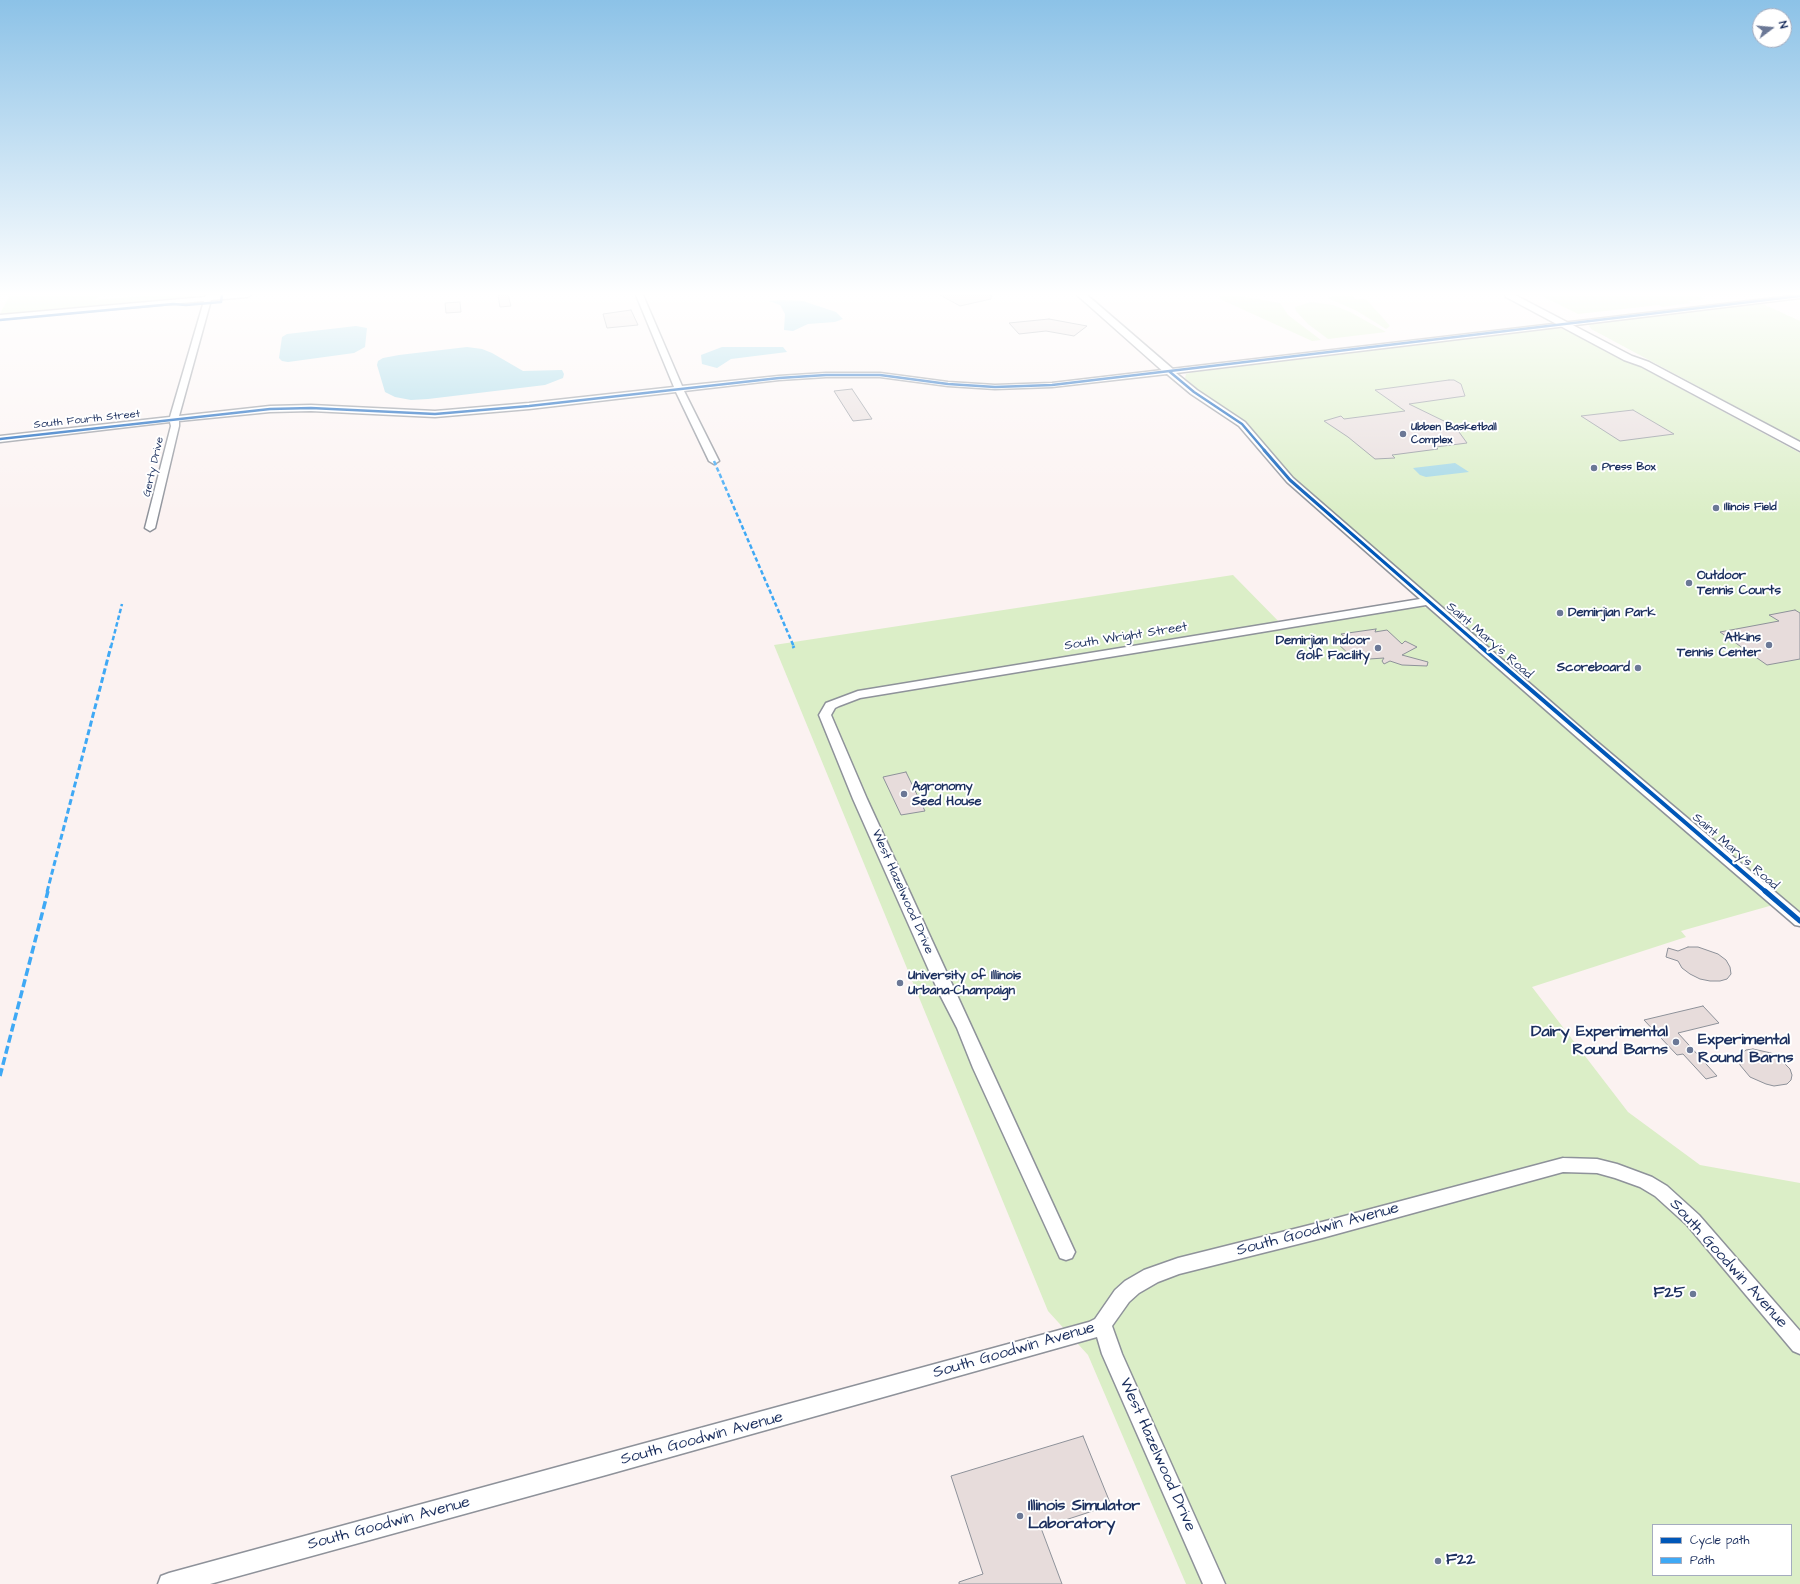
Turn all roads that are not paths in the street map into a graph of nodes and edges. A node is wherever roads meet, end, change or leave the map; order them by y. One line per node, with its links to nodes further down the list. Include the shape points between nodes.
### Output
1 (188, 369): 8 (street, Gerty Drive)
2 (670, 369): 7 (street)
3 (1166, 369): 6 (main road, Saint Mary's Road)
4 (1196, 369): 6 (street, South Fourth Street)
5 (1654, 369): 10 (main road)
6 (1170, 372): 7 (street, South Fourth Street, via 1030,387 948,384 880,375 826,375); 13 (street, Saint Mary's Road, via 1194,392 1242,424 1290,480)
7 (679, 389): 8 (street, South Fourth Street, via 435,414 311,408 270,409); 11 (street)
8 (174, 419): 9 (street, South Fourth Street); 12 (street, Gerty Drive, via 175,426)
9 (0, 439)
10 (1800, 447)
11 (714, 461)
12 (150, 528)
13 (1428, 601): 14 (street, South Wright Street, via 921,684 846,698); 15 (street, Saint Mary's Road)
14 (830, 706): 16 (street, West Hazelwood Drive, via 825,715 857,793)
15 (1800, 921)
16 (1066, 1252)
17 (1102, 1325): 18 (street, South Goodwin Avenue, via 1122,1296 1132,1287 1151,1276 1178,1266 1549,1168 1578,1164 1618,1171 1661,1191 1693,1220); 19 (street, South Goodwin Avenue, via 1094,1330); 20 (street, West Hazelwood Drive, via 1112,1354)
18 (1800, 1345)
19 (168, 1584)
20 (1214, 1584)

